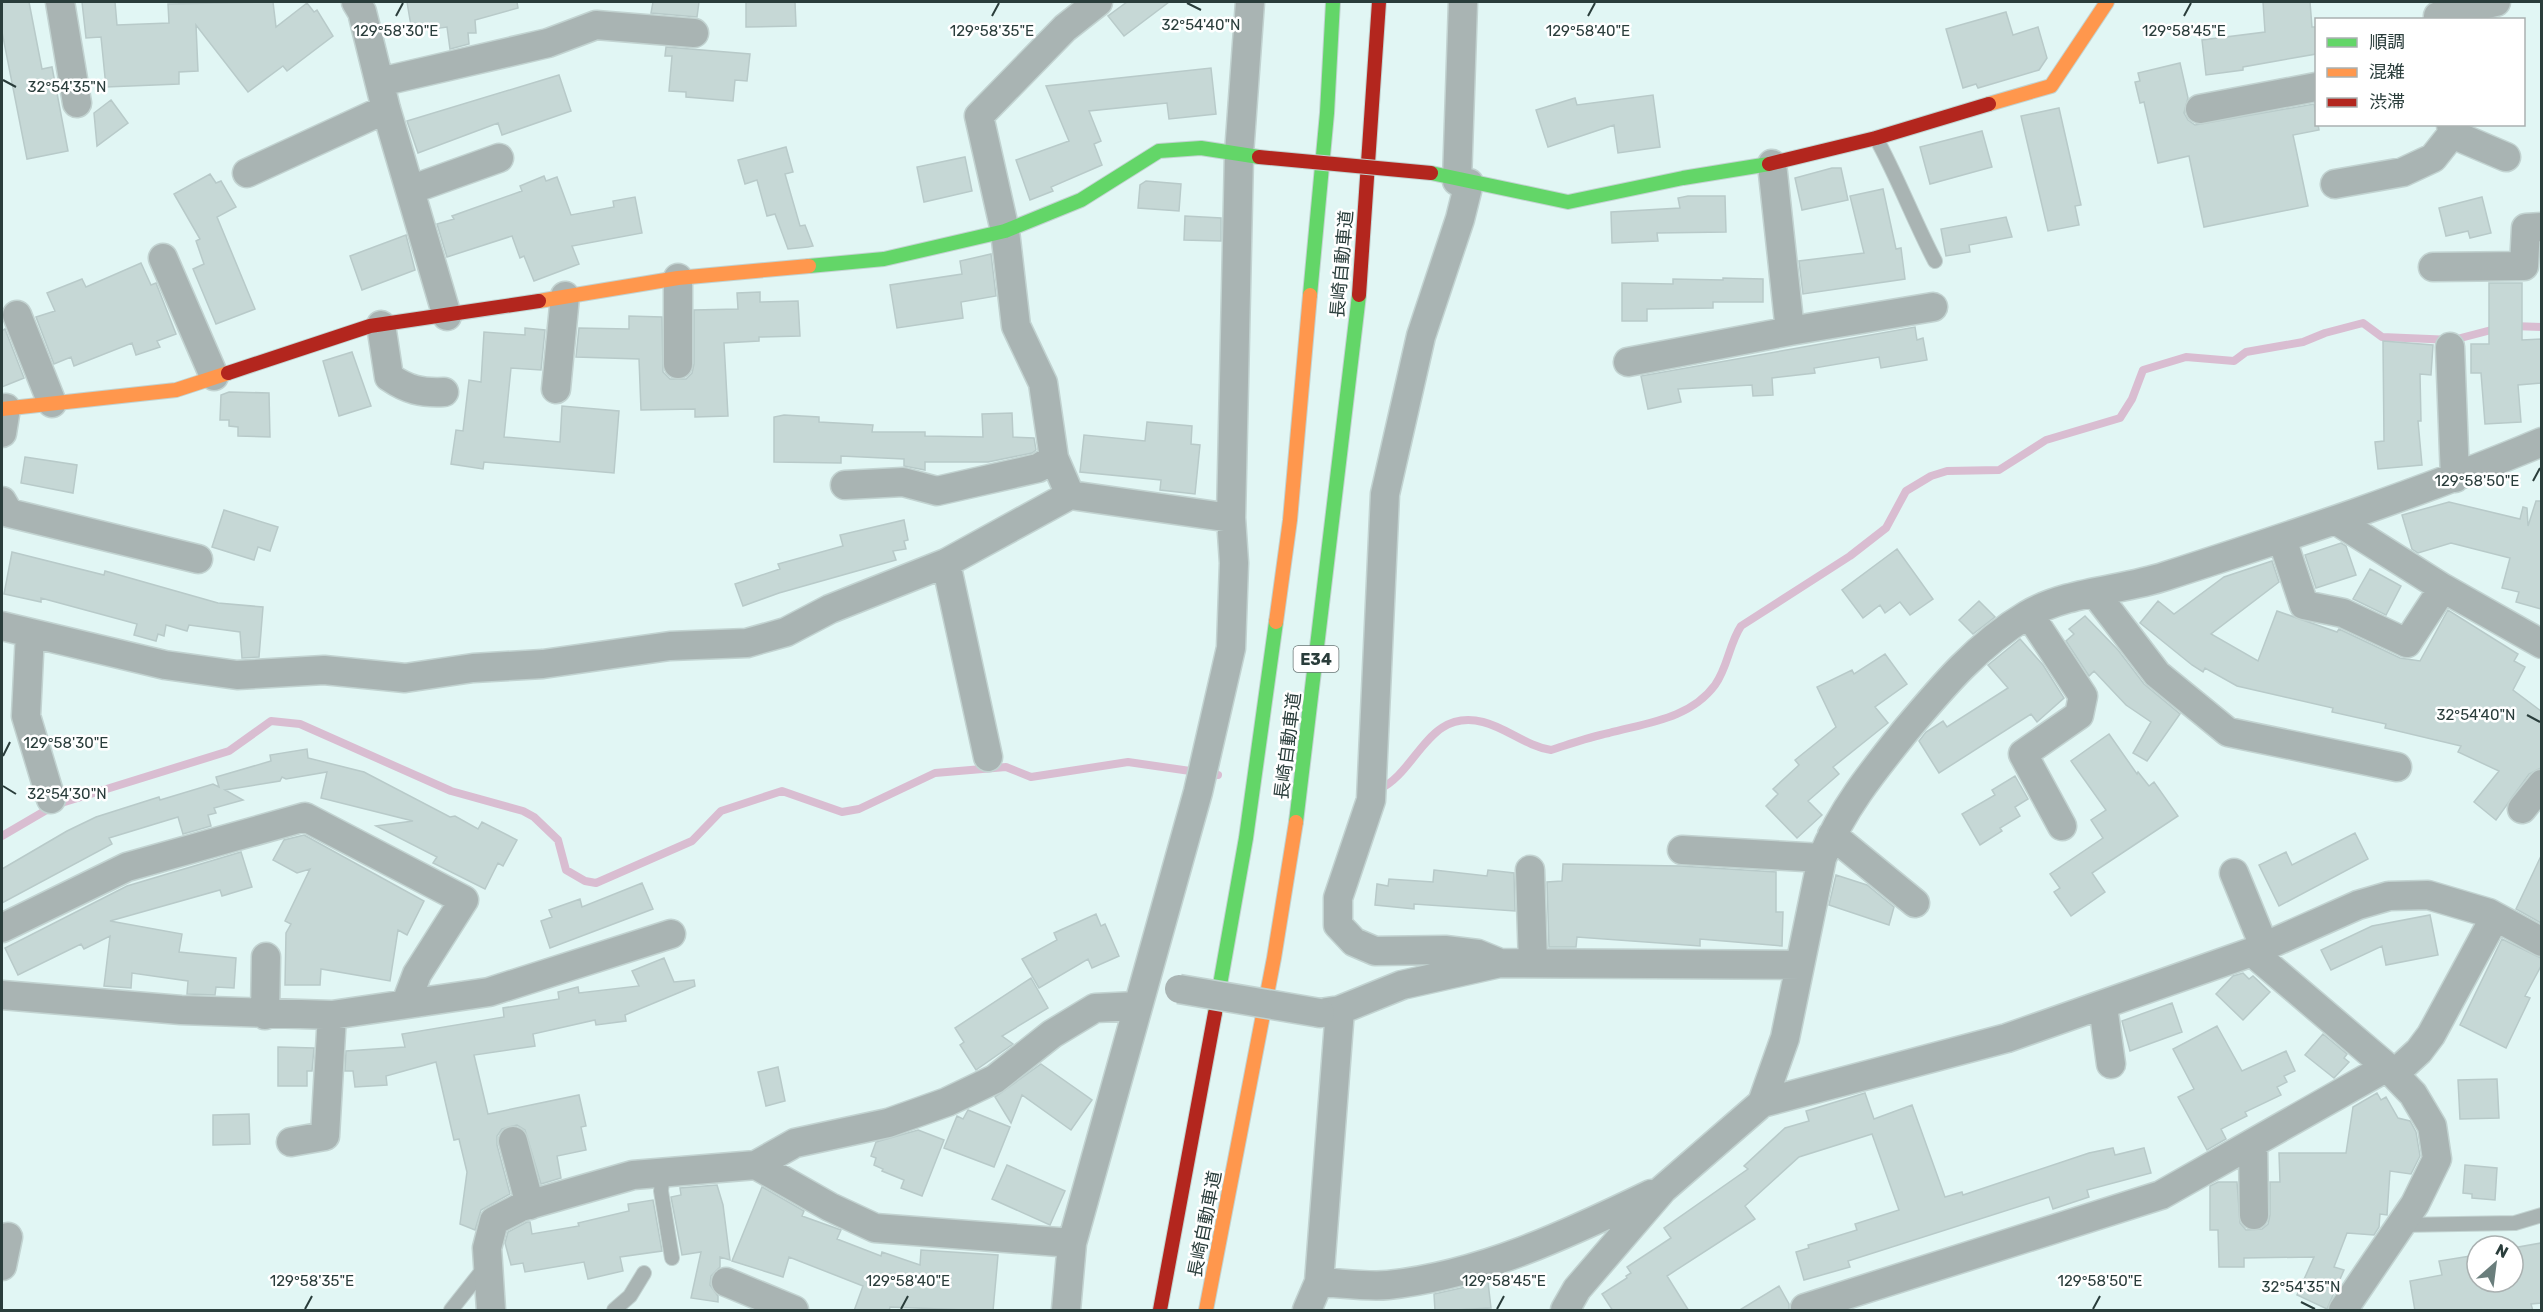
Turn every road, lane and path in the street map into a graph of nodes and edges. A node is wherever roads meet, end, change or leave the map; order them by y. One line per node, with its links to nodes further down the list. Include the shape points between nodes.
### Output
1 (60, 2): 14 (street)
2 (356, 2): 13 (street)
3 (1098, 2): 27 (street, via 1065,28 979,116)
4 (1250, 2): 18 (street)
5 (1333, 2): 117 (main road, 長崎自動車道 / E34, via 1327,113 1290,520 1246,838)
6 (1379, 2): 118 (main road, 長崎自動車道 / E34, via 1360,285 1299,802 1274,958)
7 (1463, 2): 23 (street)
8 (2107, 2): 17 (main road, via 2052,86)
9 (2496, 2): 10 (street)
10 (2436, 12)
11 (694, 33): 13 (street, via 596,25)
12 (2315, 87): 15 (street)
13 (383, 95): 22 (street); 25 (street)
14 (77, 103)
15 (2200, 109)
16 (2451, 129): 19 (street); 24 (street, via 2433,158 2403,172)
17 (1876, 138): 21 (main road); 29 (lane)
18 (1249, 156): 23 (main road, bridge); 27 (main road, via 1201,148 1159,151 1081,200); 52 (street)
19 (2506, 157)
20 (499, 158): 25 (street)
21 (1772, 164): 23 (main road, via 1568,202); 37 (street)
22 (247, 173)
23 (1452, 179): 80 (street, via 1460,219 1420,336 1385,494 1371,800 1338,898 1338,925 1354,942 1375,951 1445,950 1478,954)
24 (2335, 184)
25 (410, 190): 35 (street)
26 (2541, 227): 30 (street, via 2526,228 2524,266)
27 (1005, 231): 31 (main road, via 884,259); 47 (street, via 1016,326 1043,383)
28 (164, 258): 41 (street)
29 (1935, 261)
30 (2433, 267)
31 (678, 278): 32 (main road); 40 (street)
32 (565, 296): 35 (main road); 42 (street)
33 (1933, 307): 37 (street)
34 (17, 315): 44 (street)
35 (447, 316): 36 (main road)
36 (381, 325): 41 (main road); 43 (street, via 389,377 420,393)
37 (1790, 330): 39 (street)
38 (2450, 347): 48 (street, via 2462,396)
39 (1628, 362)
40 (678, 364)
41 (214, 376): 44 (main road, via 176,390)
42 (556, 389)
43 (444, 392)
44 (52, 403): 45 (main road)
45 (3, 417)
46 (2541, 442): 48 (street)
47 (1054, 458): 49 (street, via 1038,468 937,491 903,483); 50 (street)
48 (2455, 478): 53 (street)
49 (845, 485)
50 (1070, 495): 52 (street); 56 (street)
51 (2, 501): 55 (street, via 9,513)
52 (1231, 518): 83 (street, via 1232,648 1198,792)
53 (2337, 521): 54 (street); 57 (street)
54 (2283, 539): 57 (street, via 2304,605 2343,613 2407,644); 58 (street, via 2152,581)
55 (198, 559)
56 (946, 563): 61 (street, via 830,609 786,632 747,643 670,646 405,678 324,669 237,675 165,664); 63 (street)
57 (2443, 588): 62 (street)
58 (2095, 593): 59 (street); 64 (street, via 2157,674 2228,732)
59 (2029, 614): 68 (street, via 2083,696 2079,715 2023,754); 69 (street, via 1993,637 1943,685 1860,787)
60 (2, 626): 61 (street)
61 (30, 633): 66 (street, via 26,716)
62 (2541, 644)
63 (988, 758)
64 (2397, 767)
65 (2541, 784): 67 (street)
66 (51, 799)
67 (2522, 809)
68 (2062, 826)
69 (1827, 846): 70 (street); 73 (street); 82 (street)
70 (1682, 850)
71 (1530, 870): 81 (street)
72 (2234, 873): 78 (street)
73 (1915, 903)
74 (2495, 916): 77 (street); 78 (street, via 2428,895 2389,896 2358,905); 91 (street, via 2431,1035 2419,1051)
75 (2, 928): 85 (street, via 126,867 305,817 464,900 417,974)
76 (671, 934): 85 (street, via 489,992)
77 (2541, 942)
78 (2258, 949): 86 (street); 91 (street)
79 (267, 957): 88 (street)
80 (1500, 963): 81 (street); 87 (street, via 1402,985)
81 (1533, 963): 82 (street)
82 (1800, 965): 92 (street, via 1785,1038)
83 (1140, 994): 87 (street, bridge, via 1179,989); 96 (street, via 1095,1008 1052,1034 995,1079 947,1102 888,1123 795,1143); 104 (street)
84 (2, 995): 88 (street)
85 (406, 1003): 89 (street)
86 (2103, 1006): 90 (street); 92 (street, via 2007,1038)
87 (1330, 1012): 110 (street)
88 (265, 1015): 89 (street)
89 (332, 1015): 94 (street, via 326,1136)
90 (2111, 1064)
91 (2391, 1070): 95 (street); 102 (street, via 2413,1094 2432,1126 2437,1160)
92 (1762, 1103): 98 (street)
93 (513, 1141): 99 (street)
94 (291, 1142)
95 (2253, 1143): 100 (street); 111 (street, via 2161,1195)
96 (756, 1165): 97 (street); 104 (street, via 875,1228)
97 (663, 1173): 99 (street, via 633,1175); 105 (lane, via 661,1191)
98 (1663, 1189): 110 (street, via 1557,1240 1482,1264 1387,1285); 120 (street, via 1577,1289)
99 (530, 1205): 106 (street, via 494,1221 487,1248)
100 (2254, 1215)
101 (2541, 1215): 102 (lane, via 2515,1223)
102 (2401, 1225): 121 (street)
103 (8, 1237): 107 (street)
104 (1072, 1243): 116 (street)
105 (672, 1258)
106 (488, 1263): 112 (lane); 113 (street)
107 (2, 1266)
108 (644, 1273): 114 (lane, via 630,1296)
109 (726, 1282): 115 (street)
110 (1319, 1282): 119 (street)
111 (1805, 1308)
112 (451, 1311)
113 (491, 1311)
114 (614, 1311)
115 (794, 1311)
116 (1066, 1311)
117 (1160, 1311)
118 (1206, 1311)
119 (1307, 1311)
120 (1565, 1311)
121 (2343, 1311)

